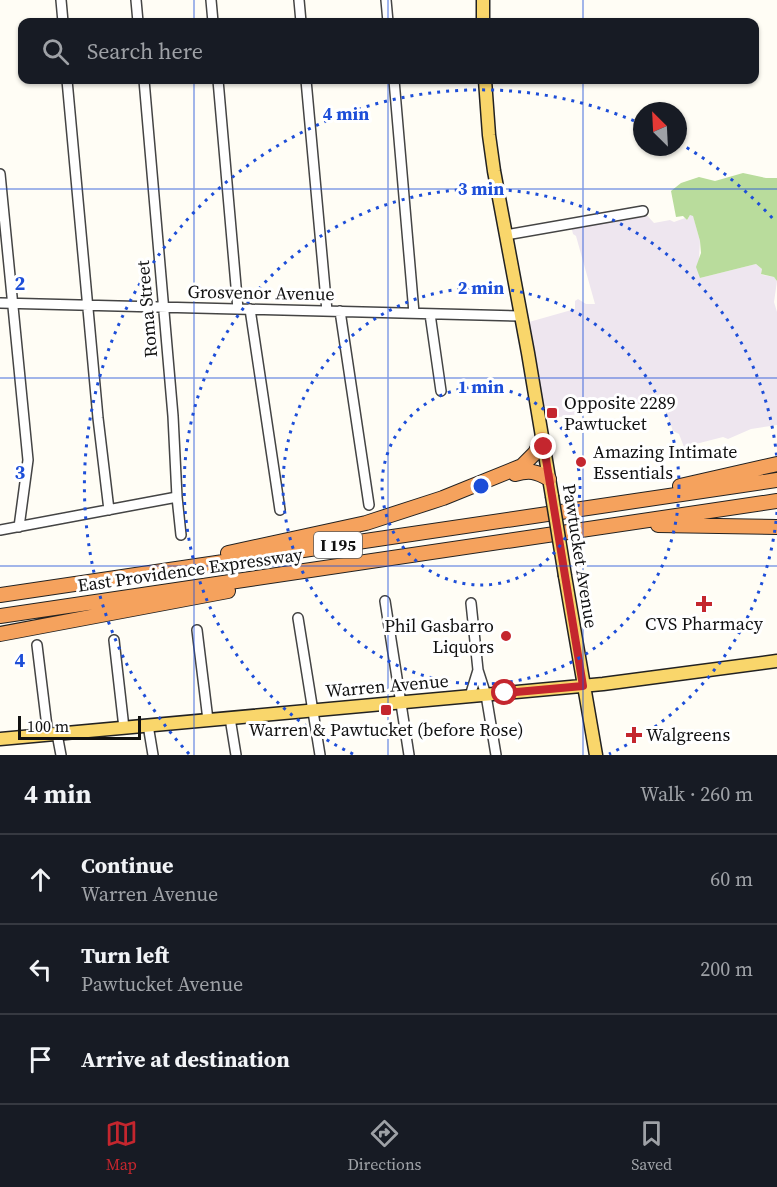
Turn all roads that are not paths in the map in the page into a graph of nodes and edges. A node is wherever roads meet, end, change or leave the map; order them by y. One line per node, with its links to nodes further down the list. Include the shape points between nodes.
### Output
1 (61, 0): 7 (street)
2 (136, 0): 8 (street)
3 (211, 0): 9 (street)
4 (299, 0): 10 (street)
5 (386, 0): 11 (street)
6 (483, 0): 12 (main road)
7 (63, 18)
8 (138, 18)
9 (213, 18)
10 (301, 18)
11 (388, 18)
12 (483, 18)
13 (68, 84): 24 (street)
14 (144, 84): 25 (street, Roma Street)
15 (218, 84): 26 (street)
16 (306, 84): 28 (street)
17 (394, 84): 30 (street)
18 (485, 84): 21 (main road, Pawtucket Avenue, via 489,135)
19 (0, 174): 23 (street)
20 (644, 211): 21 (street)
21 (506, 236): 32 (main road, Pawtucket Avenue)
22 (0, 303): 23 (street, Grosvenor Avenue)
23 (12, 303): 24 (street, Grosvenor Avenue); 45 (street, via 28,460)
24 (89, 305): 25 (street, Grosvenor Avenue); 42 (street)
25 (163, 307): 26 (street, Grosvenor Avenue); 39 (street, Roma Street)
26 (238, 309): 27 (street, Grosvenor Avenue)
27 (250, 309): 28 (street, Grosvenor Avenue); 43 (street)
28 (327, 311): 29 (street, Grosvenor Avenue)
29 (340, 311): 30 (street, Grosvenor Avenue); 41 (street)
30 (414, 313): 31 (street, Grosvenor Avenue)
31 (430, 314): 32 (street, Grosvenor Avenue); 33 (street)
32 (521, 316): 34 (main road, Pawtucket Avenue)
33 (441, 391)
34 (542, 439): 36 (main road, Pawtucket Avenue); 38 (highway, via 525,463)
35 (777, 464): 44 (highway)
36 (549, 479): 38 (highway, via 529,470); 63 (main road, Pawtucket Avenue, bridge)
37 (777, 480): 44 (highway, East Providence Expressway / I 195)
38 (485, 481): 51 (highway, via 366,523)
39 (177, 497): 42 (street); 49 (street, Roma Street)
40 (777, 501): 46 (highway, East Providence Expressway / I 195)
41 (369, 506)
42 (109, 510): 45 (street)
43 (280, 510)
44 (571, 511): 51 (highway, East Providence Expressway / I 195)
45 (19, 527): 48 (street)
46 (602, 527): 47 (highway); 50 (highway, East Providence Expressway / I 195)
47 (777, 527)
48 (0, 530)
49 (181, 535)
50 (406, 556): 55 (highway, East Providence Expressway / I 195); 58 (highway)
51 (105, 580): 52 (highway, East Providence Expressway / I 195)
52 (0, 596)
53 (385, 601): 66 (street)
54 (471, 603): 62 (street)
55 (0, 616)
56 (298, 618): 67 (street)
57 (197, 630): 69 (street)
58 (0, 634)
59 (114, 640): 71 (street)
60 (37, 645): 72 (street)
61 (777, 661): 63 (main road, Warren Avenue)
62 (478, 670): 64 (street); 65 (street)
63 (583, 686): 64 (main road, Warren Avenue); 80 (main road, Pawtucket Avenue)
64 (486, 694): 65 (main road, Warren Avenue); 79 (street)
65 (470, 696): 66 (main road, Warren Avenue)
66 (400, 702): 67 (main road, Warren Avenue); 78 (street)
67 (313, 710): 68 (main road, Warren Avenue); 77 (street)
68 (230, 718): 69 (main road, Warren Avenue); 76 (street)
69 (208, 720): 70 (main road, Warren Avenue)
70 (148, 725): 71 (main road, Warren Avenue); 75 (street)
71 (124, 728): 72 (main road, Warren Avenue)
72 (53, 734): 73 (main road, Warren Avenue); 74 (street)
73 (0, 739)
74 (61, 755)
75 (153, 755)
76 (236, 755)
77 (320, 755)
78 (409, 755)
79 (496, 755)
80 (596, 755)

